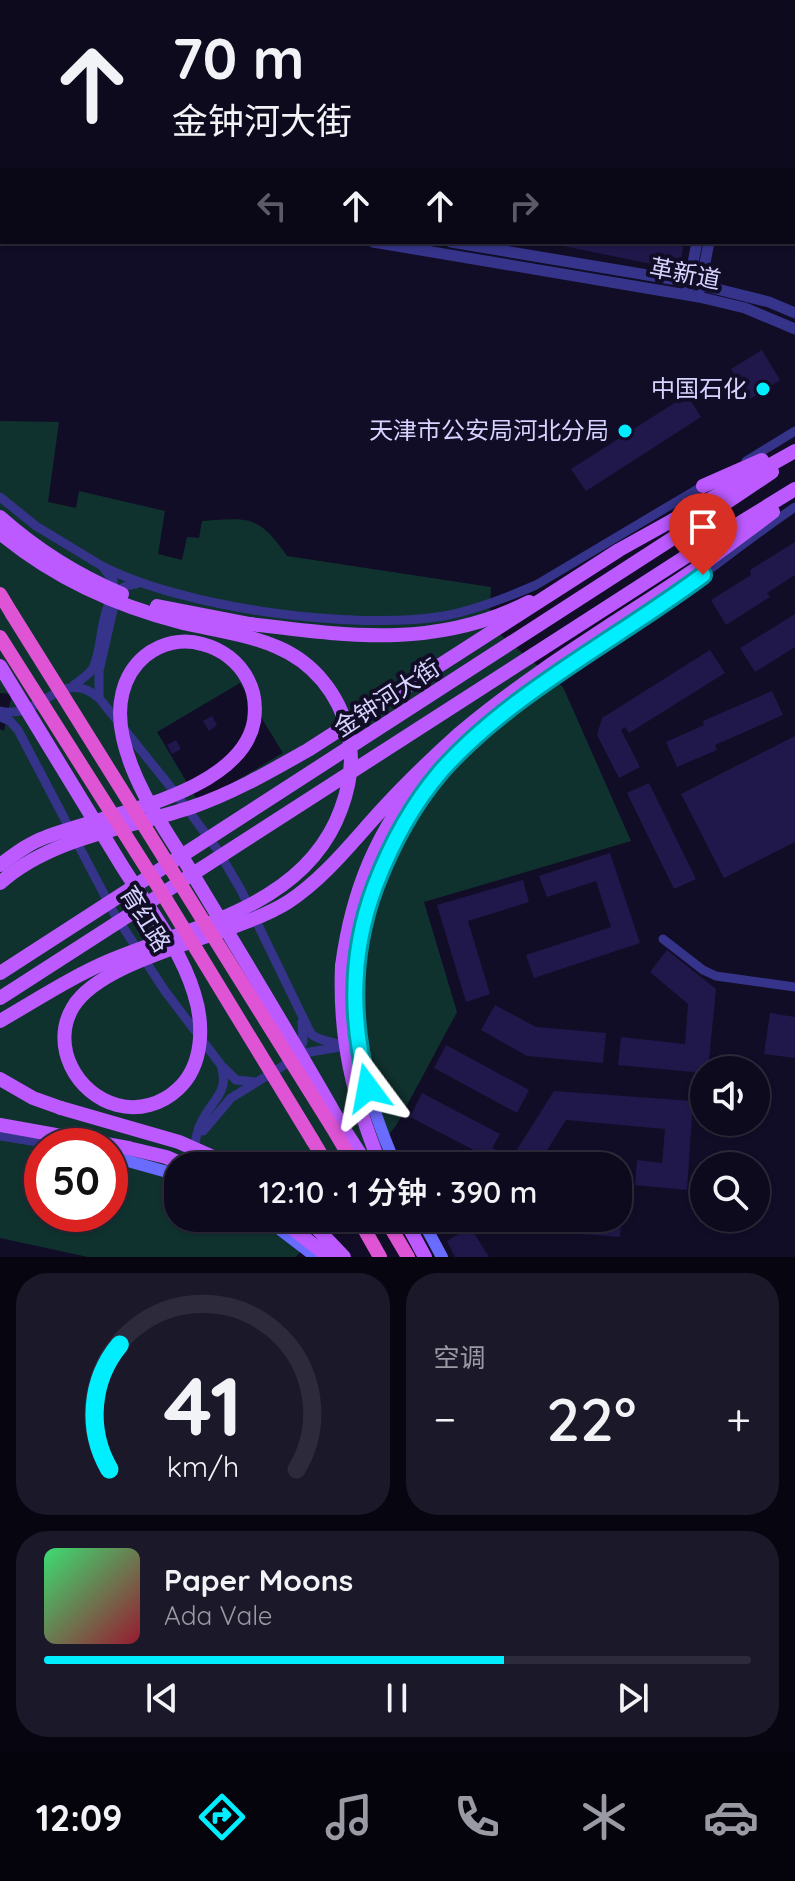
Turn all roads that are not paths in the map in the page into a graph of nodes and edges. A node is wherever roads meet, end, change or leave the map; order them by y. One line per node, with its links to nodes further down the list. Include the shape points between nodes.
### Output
1 (385, 244): 6 (street, 革新道)
2 (463, 244): 5 (street, 革新道)
3 (697, 244): 5 (street)
4 (708, 244): 5 (street)
5 (695, 283): 6 (street); 7 (street, 革新道)
6 (693, 296): 8 (street, 革新道, via 745,308)
7 (795, 313)
8 (795, 329)
9 (795, 431): 11 (street, 金钟河大街)
10 (795, 451): 11 (main road); 19 (main road, bridge); 40 (main road, 金钟河大街, bridge, via 684,531)
11 (703, 486): 20 (street, 金钟河大街, via 536,585 476,608 409,621 238,606)
12 (795, 489): 42 (main road, 金钟河大街, bridge)
13 (795, 496): 31 (main road, bridge, via 509,694)
14 (0, 497): 18 (street)
15 (795, 507): 39 (street, via 548,681 442,770 387,855 362,928)
16 (0, 517): 19 (main road, bridge, via 53,558 131,598 250,624 346,635 420,636 471,625)
17 (0, 533): 44 (main road, bridge, via 98,595 292,654 330,690 344,719 350,752 346,793 333,829 288,882 231,914 110,960)
18 (102, 566): 20 (street); 22 (street, via 113,580)
19 (569, 582): 37 (main road, bridge, via 277,768 209,801 39,856)
20 (140, 584): 22 (street)
21 (0, 594): 59 (highway, 育红路, bridge)
22 (115, 594): 25 (street, via 94,667); 26 (street, via 99,671)
23 (0, 637): 58 (highway, 育红路, bridge)
24 (0, 666): 31 (main road, bridge, via 171,943 178,955 195,994 199,1051 189,1075 161,1101 127,1107 92,1093 70,1064 65,1034 81,996 128,966 154,956 166,951 179,946 243,924 288,902)
25 (74, 685): 26 (street); 28 (street)
26 (99, 698): 43 (street, via 217,849)
27 (0, 711): 28 (street)
28 (22, 712): 30 (street)
29 (0, 717): 30 (street, 育红路)
30 (18, 730): 49 (street, 育红路, via 115,915)
31 (460, 734): 61 (main road, bridge, via 416,785 381,838 360,882 348,927 343,1032 354,1090)
32 (151, 802): 60 (main road, bridge)
33 (151, 802): 34 (main road, bridge, via 123,740 123,688 133,668 163,645 189,641 212,647 232,659 253,691 255,715 249,737 224,769)
34 (151, 802)
35 (151, 802): 36 (main road, bridge, via 46,837)
36 (0, 865)
37 (0, 883)
38 (663, 939): 41 (street, via 716,976)
39 (356, 966): 45 (main road)
40 (0, 973)
41 (795, 987)
42 (0, 998)
43 (302, 1019): 46 (street, via 317,1039); 47 (street, via 303,1042)
44 (0, 1021)
45 (356, 1032): 46 (street); 48 (main road)
46 (346, 1046): 47 (street, via 310,1050); 48 (street)
47 (296, 1058): 51 (street)
48 (361, 1062): 62 (main road)
49 (221, 1065): 51 (street, via 236,1080); 55 (street, via 222,1093 205,1115)
50 (0, 1079): 57 (main road, bridge, via 33,1098)
51 (258, 1081): 55 (street, via 231,1098)
52 (0, 1125): 63 (main road, bridge)
53 (0, 1136): 54 (street)
54 (24, 1140)
55 (195, 1143): 56 (street); 65 (street, via 166,1163)
56 (195, 1152)
57 (202, 1152)
58 (319, 1152)
59 (346, 1152)
60 (359, 1152)
61 (376, 1152)
62 (390, 1152)
63 (164, 1157)
64 (128, 1161): 65 (main road)
65 (149, 1166): 66 (main road)
66 (164, 1171)
67 (283, 1232): 74 (main road)
68 (297, 1232): 75 (main road)
69 (320, 1232): 76 (main road)
70 (366, 1232): 77 (highway)
71 (393, 1232): 78 (highway)
72 (411, 1232): 79 (main road)
73 (429, 1232): 80 (main road)
74 (316, 1257)
75 (329, 1257)
76 (344, 1257)
77 (380, 1257)
78 (408, 1257)
79 (425, 1257)
80 (442, 1257)

